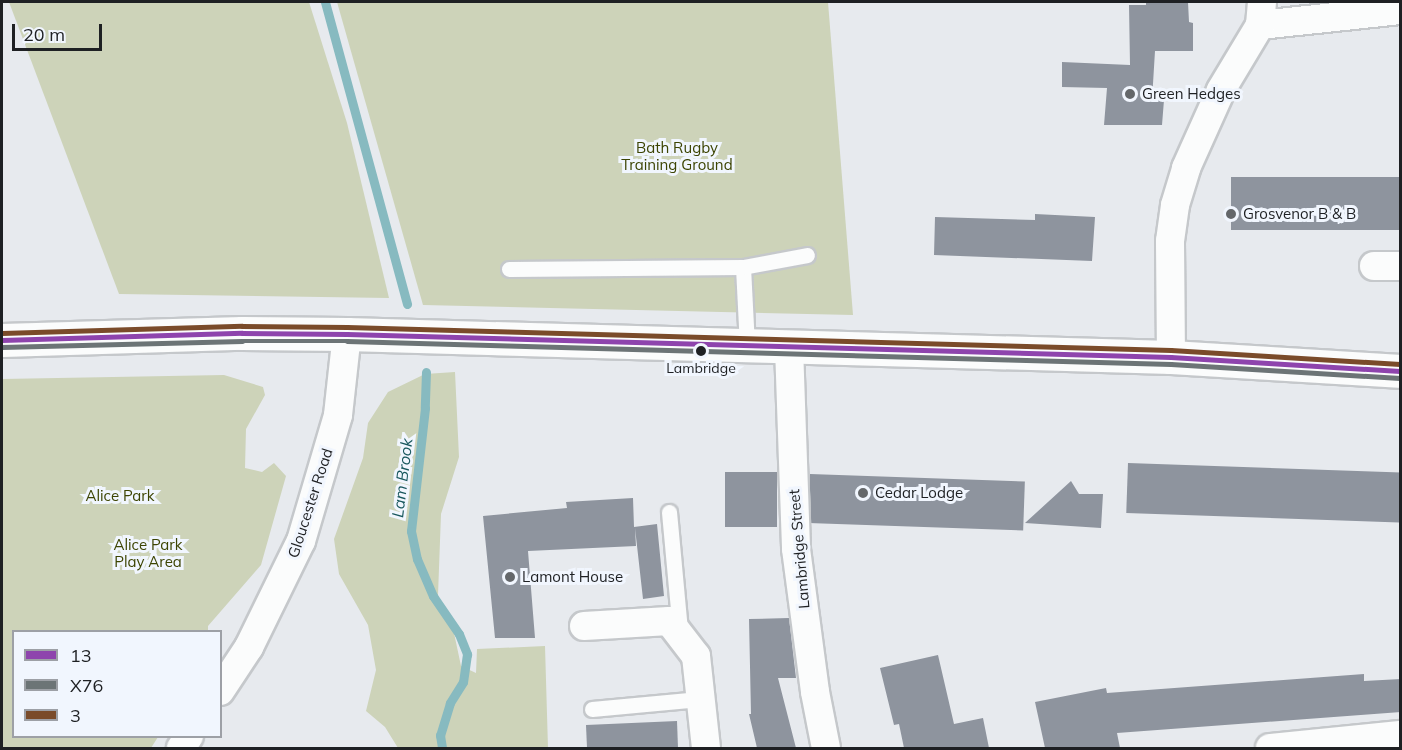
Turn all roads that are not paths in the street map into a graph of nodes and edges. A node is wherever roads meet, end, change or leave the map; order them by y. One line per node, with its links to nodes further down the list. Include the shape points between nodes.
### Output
1 (1401, 10): 2 (street)
2 (1261, 13): 10 (street, via 1186,168 1175,205 1170,241)
3 (807, 255): 4 (lane)
4 (743, 267): 5 (lane); 8 (lane)
5 (508, 269)
6 (347, 334): 7 (highway); 8 (highway); 15 (street, Gloucester Road, via 338,415 301,541 249,647)
7 (2, 340)
8 (747, 346): 9 (highway)
9 (789, 347): 10 (highway); 20 (street, Lambridge Street, via 796,549)
10 (1171, 357): 11 (highway)
11 (1401, 370)
12 (669, 512): 14 (lane)
13 (584, 626): 14 (street, via 669,621)
14 (681, 637): 16 (street, via 696,656)
15 (222, 688)
16 (700, 699): 17 (lane); 19 (street)
17 (592, 709)
18 (1401, 735): 21 (street)
19 (706, 748)
20 (826, 748)
21 (1270, 748)

